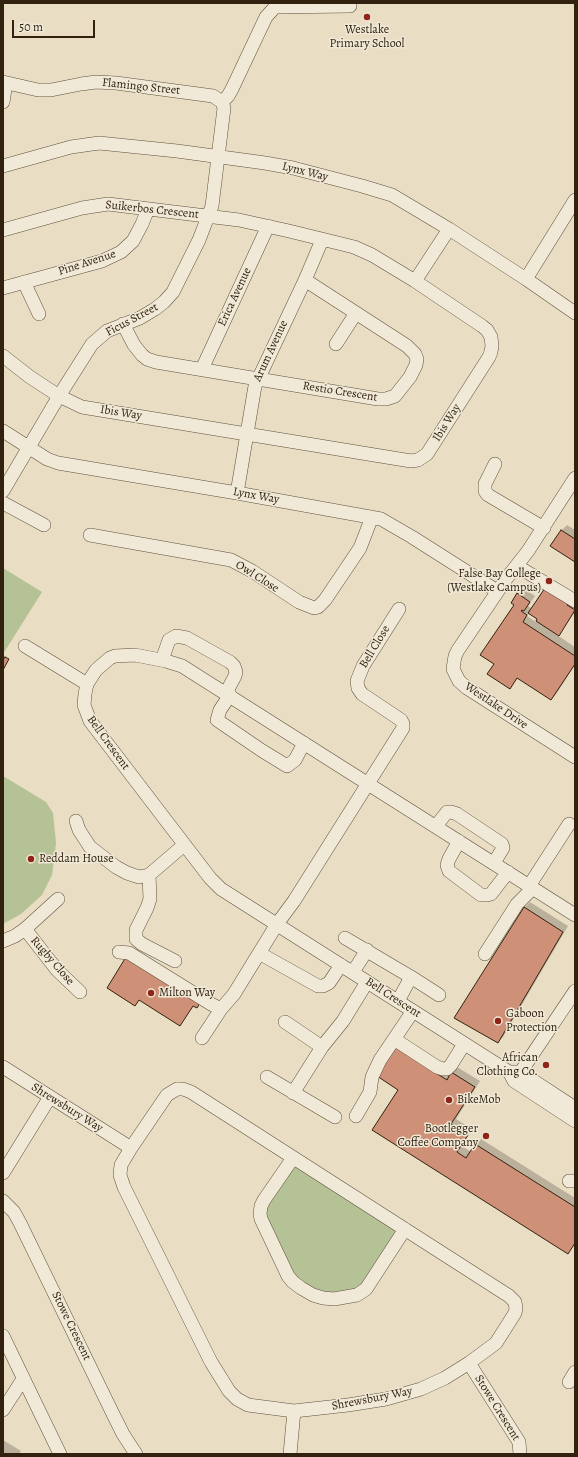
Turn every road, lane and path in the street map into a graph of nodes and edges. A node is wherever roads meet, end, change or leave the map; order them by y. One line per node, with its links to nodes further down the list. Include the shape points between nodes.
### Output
1 (273, 5): 2 (street); 5 (street, via 232,89)
2 (350, 6)
3 (5, 83): 4 (street); 5 (street, Flamingo Street, via 38,90 96,82 116,83 207,95)
4 (3, 102)
5 (222, 102): 6 (street, via 224,113)
6 (219, 157): 7 (street, Lynx Way, via 99,142); 10 (street, Ficus Street, via 212,206); 12 (street, Lynx Way, via 293,168 380,191 392,195)
7 (3, 166)
8 (575, 200): 15 (street)
9 (148, 209): 10 (street, Suikerbos Crescent); 13 (street, Suikerbos Crescent, via 108,204 94,205); 18 (street, Pine Avenue, via 133,240 122,252 102,261)
10 (208, 216): 11 (street, Ibis Way); 23 (street, Ficus Street, via 173,292 155,309)
11 (268, 226): 14 (street, Ibis Way); 26 (street, Erica Avenue)
12 (449, 229): 15 (street, Lynx Way); 17 (street)
13 (3, 230)
14 (322, 240): 16 (street, Arum Avenue); 17 (street, Ibis Way, via 362,250)
15 (526, 279): 20 (street, Lynx Way)
16 (305, 280): 22 (street, Restio Crescent); 27 (street, Arum Avenue)
17 (415, 281): 30 (street, Ibis Way, via 487,330 491,336 492,346 489,357 424,456 418,460 403,460)
18 (24, 282): 19 (street, Pine Avenue); 21 (street)
19 (3, 288)
20 (575, 313)
21 (39, 314)
22 (356, 314): 24 (street); 27 (street, Restio Crescent, via 407,346 415,354 416,365 395,396 378,399)
23 (123, 324): 26 (street, Restio Crescent, via 138,350 147,359); 28 (street, Ficus Street, via 107,331 92,344)
24 (336, 344)
25 (3, 356): 28 (street)
26 (202, 369): 27 (street, Restio Crescent)
27 (258, 378): 30 (street, Arum Avenue)
28 (59, 396): 30 (street, Ibis Way, via 82,407); 31 (street, Ficus Street)
29 (3, 431): 31 (street, Lynx Way)
30 (247, 433): 35 (street, Arum Avenue)
31 (29, 448): 34 (street, Ficus Street); 35 (street, Lynx Way, via 47,459 70,466)
32 (495, 464): 39 (street, via 486,484 488,495)
33 (575, 478): 39 (street, Westlake Drive)
34 (3, 491)
35 (237, 493): 37 (street, Lynx Way)
36 (3, 503): 38 (street)
37 (372, 517): 40 (street, Owl Close, via 360,548 325,600 314,608 299,602 231,560); 42 (street, Lynx Way, via 391,524)
38 (44, 526)
39 (544, 528): 41 (street, Westlake Drive)
40 (90, 535)
41 (517, 566): 42 (street, Westlake Drive); 43 (street)
42 (497, 591): 50 (street, Westlake Drive, via 458,650 453,669 458,681)
43 (575, 601)
44 (399, 609): 51 (street, Bell Close, via 363,666 357,681 365,697 403,722 403,728)
45 (25, 646): 47 (street)
46 (162, 660): 47 (street, Bell Crescent, via 135,655 115,656 106,660 96,670); 48 (street, Bell Crescent, via 182,666); 48 (street, via 172,637 180,636 199,644 234,666 236,672)
47 (87, 684): 56 (street, Bell Crescent, via 84,705 90,721)
48 (228, 694): 49 (street, Bell Crescent); 49 (street, via 217,720 261,750 287,766 295,760)
49 (304, 743): 51 (street, Bell Crescent)
50 (575, 757)
51 (368, 784): 54 (street, Bell Crescent); 63 (street)
52 (76, 821): 59 (street, via 83,838 100,856 127,874 139,877)
53 (570, 824): 60 (street)
54 (436, 826): 55 (street, Bell Crescent); 57 (street, via 447,812 457,814 502,844 503,848)
55 (459, 841): 57 (street, Bell Crescent); 58 (street, via 449,859 449,871 481,895 492,894)
56 (184, 844): 59 (street); 63 (street, Bell Crescent, via 221,889)
57 (494, 863): 58 (street, Bell Crescent)
58 (508, 872): 60 (street, Bell Crescent)
59 (149, 875): 71 (street, via 150,899 136,930 136,939)
60 (531, 887): 62 (street, Bell Crescent); 70 (street, via 517,904)
61 (58, 899): 64 (street, Rugby Close)
62 (575, 915)
63 (278, 924): 69 (street); 72 (street, Bell Crescent)
64 (25, 929): 66 (street, Rugby Close); 77 (street, Rugby Close, via 57,970)
65 (345, 938): 67 (street)
66 (3, 941)
67 (367, 950): 73 (street); 74 (street)
68 (119, 952): 80 (street, via 129,953)
69 (259, 953): 72 (street, via 318,986 329,983); 80 (street, via 234,994)
70 (486, 954)
71 (175, 961)
72 (341, 965): 73 (street, Bell Crescent)
73 (353, 972): 75 (street, Bell Crescent)
74 (412, 977): 78 (street); 79 (street)
75 (367, 982): 79 (street, Bell Crescent); 86 (street, via 343,1021)
76 (575, 991): 88 (street)
77 (80, 992)
78 (439, 995)
79 (398, 1001): 81 (street, Bell Crescent)
80 (221, 1009): 83 (street)
81 (412, 1010): 84 (street); 85 (street, Bell Crescent)
82 (285, 1022): 86 (street)
83 (202, 1038)
84 (394, 1039): 85 (street, via 443,1070 451,1065); 93 (street, via 374,1072 370,1092)
85 (464, 1044): 88 (street, Bell Crescent)
86 (322, 1047): 90 (street)
87 (3, 1067): 91 (street, Shrewsbury Way)
88 (515, 1075): 92 (street, Bell Crescent); 95 (street, Bell Crescent)
89 (267, 1077): 90 (street)
90 (293, 1093): 94 (street)
91 (50, 1098): 96 (street, Shrewsbury Way); 98 (street)
92 (575, 1108)
93 (356, 1116)
94 (334, 1117)
95 (575, 1121)
96 (131, 1148): 97 (street, Shrewsbury Way, via 167,1095 179,1089 191,1092); 105 (street, Shrewsbury Way, via 122,1165 121,1180 210,1362 223,1383 242,1402 268,1409)
97 (293, 1158): 100 (street, Shrewsbury Way); 100 (street, via 264,1200 260,1214 288,1276 301,1288 323,1298 357,1296 366,1289)
98 (3, 1173)
99 (3, 1201): 107 (street, Stowe Crescent, via 14,1212 123,1434)
100 (405, 1229): 102 (street, Shrewsbury Way, via 515,1302 515,1313 500,1338)
101 (3, 1336): 103 (street)
102 (469, 1362): 105 (street, Shrewsbury Way, via 445,1378 410,1393 348,1405); 109 (street, Stowe Crescent, via 519,1442)
103 (23, 1379): 104 (street); 106 (street)
104 (3, 1410)
105 (294, 1411): 108 (street)
106 (60, 1454)
107 (136, 1454)
108 (290, 1454)
109 (520, 1454)

